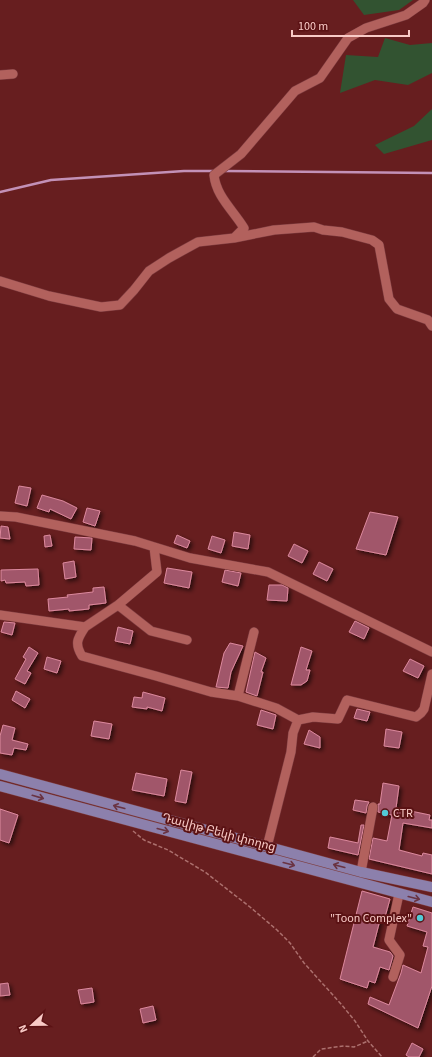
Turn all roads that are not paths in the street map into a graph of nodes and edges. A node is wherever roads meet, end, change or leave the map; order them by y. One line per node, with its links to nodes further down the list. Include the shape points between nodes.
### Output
1 (425, 0): 4 (street, via 406,15 366,28 348,38 320,78 295,91 241,154 214,175 218,193 244,228)
2 (13, 74): 3 (street)
3 (0, 75)
4 (234, 238): 5 (street, via 198,242 169,258 149,271 120,305 101,306 49,296); 6 (street, via 314,226 372,240 379,245 389,299 397,309 428,320)
5 (0, 281)
6 (432, 326)
7 (0, 516): 8 (street, via 16,517)
8 (154, 547): 9 (street, via 157,572); 14 (street, via 190,558 268,572)
9 (118, 605): 11 (street); 13 (street, via 151,631)
10 (0, 615): 11 (street)
11 (85, 626): 16 (street, via 77,640 78,650 82,656 212,692)
12 (254, 632): 16 (street)
13 (187, 640)
14 (432, 652)
15 (432, 674): 17 (street, via 424,709 416,717 347,700 338,719 313,716)
16 (238, 696): 17 (street, via 276,708)
17 (298, 720): 23 (street)
18 (0, 774): 21 (main road, Դավիթ Բեկի փողոց, one-way to 18)
19 (0, 786): 22 (main road, Դավիթ Բեկի փողոց, one-way to 22)
20 (373, 808): 24 (street)
21 (192, 827): 22 (main road); 23 (main road, Դավիթ Բեկի փողոց)
22 (189, 837): 25 (main road, Դավիթ Բեկի փողոց, one-way to 25)
23 (267, 847): 24 (main road, Դավիթ Բեկի փողոց, one-way to 23)
24 (365, 872): 25 (main road, via 364,882); 26 (main road, Դավիթ Բեկի փողոց)
25 (368, 885): 27 (main road, Դավիթ Բեկի փողոց)
26 (432, 887)
27 (399, 894): 28 (main road, Դավիթ Բեկի փողոց, one-way to 28); 29 (street, via 389,940 400,955)
28 (432, 902)
29 (393, 977)

